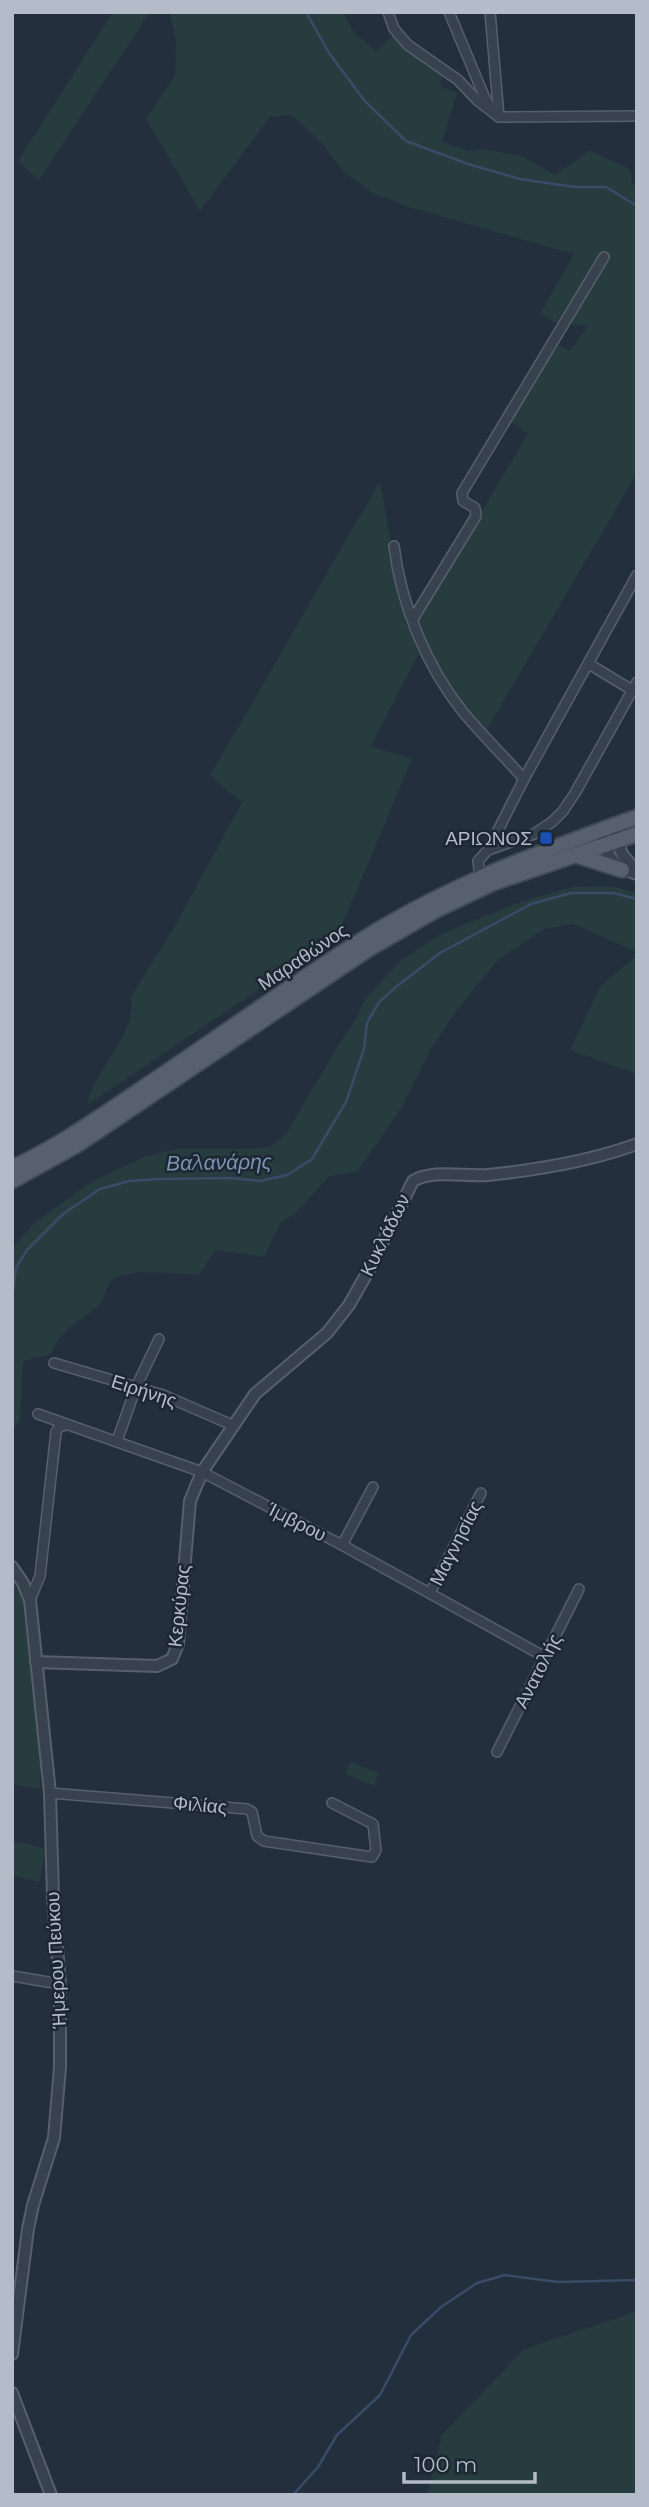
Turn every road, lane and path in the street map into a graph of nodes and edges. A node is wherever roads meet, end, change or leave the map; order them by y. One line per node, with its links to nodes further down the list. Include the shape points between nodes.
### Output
1 (388, 12): 5 (street, via 400,38 468,87)
2 (449, 12): 5 (street, via 484,96)
3 (490, 12): 5 (street)
4 (637, 116): 5 (street)
5 (499, 117)
6 (604, 257): 9 (street, via 462,493 476,516)
7 (394, 546): 9 (street, via 403,595)
8 (637, 575): 10 (street)
9 (413, 619): 12 (street, via 427,656 454,700)
10 (589, 664): 11 (street); 12 (street)
11 (635, 688): 17 (street, via 563,811 534,834)
12 (524, 779): 17 (street)
13 (637, 817): 14 (main road, Μαραθώνος)
14 (607, 828): 16 (street); 20 (main road, Μαραθώνος)
15 (637, 834): 16 (main road, Μαραθώνος)
16 (611, 843): 18 (main road, Μαραθώνος); 19 (street, via 611,858)
17 (488, 850): 20 (street, via 478,861)
18 (576, 855): 19 (main road); 23 (main road, Μαραθώνος, via 493,883 412,922 77,1145)
19 (632, 872)
20 (480, 876): 22 (main road, Μαραθώνος, via 362,940 72,1136)
21 (637, 1144): 29 (street, Κυκλάδων, via 603,1156 510,1172 425,1176 413,1181 349,1305 327,1333 255,1394)
22 (12, 1168)
23 (12, 1181)
24 (159, 1339): 26 (street)
25 (54, 1363): 26 (street, Ειρήνης)
26 (136, 1387): 29 (street, Ειρήνης); 30 (street)
27 (38, 1414): 28 (street, Ίμβρου)
28 (66, 1425): 30 (street, Ίμβρου); 38 (street, via 56,1432 40,1576)
29 (232, 1425): 31 (street, Κερκύρας)
30 (117, 1441): 31 (street, Ίμβρου)
31 (202, 1472): 34 (street, Ίμβρου); 40 (street, Κερκύρας, via 190,1502 178,1644 172,1659 157,1666)
32 (373, 1487): 34 (street)
33 (481, 1493): 37 (street, Μαγνησίας)
34 (342, 1545): 37 (street, Ίμβρου)
35 (12, 1567): 38 (street, Ήμερου Πεύκου)
36 (579, 1589): 39 (street, Ανατολής)
37 (430, 1593): 39 (street, Ίμβρου)
38 (30, 1600): 40 (street, Ήμερου Πεύκου)
39 (545, 1657): 41 (street, Ανατολής)
40 (36, 1662): 42 (street, Ήμερου Πεύκου)
41 (497, 1752)
42 (50, 1793): 43 (street, Φιλίας, via 247,1809 252,1812 257,1836 264,1841 372,1857 376,1850 373,1824); 45 (street, Ήμερου Πεύκου)
43 (332, 1803)
44 (12, 1976): 45 (street)
45 (60, 1984): 46 (street, Ήμερου Πεύκου, via 58,2111 28,2229)
46 (12, 2354)
47 (12, 2393): 48 (street)
48 (51, 2495)

